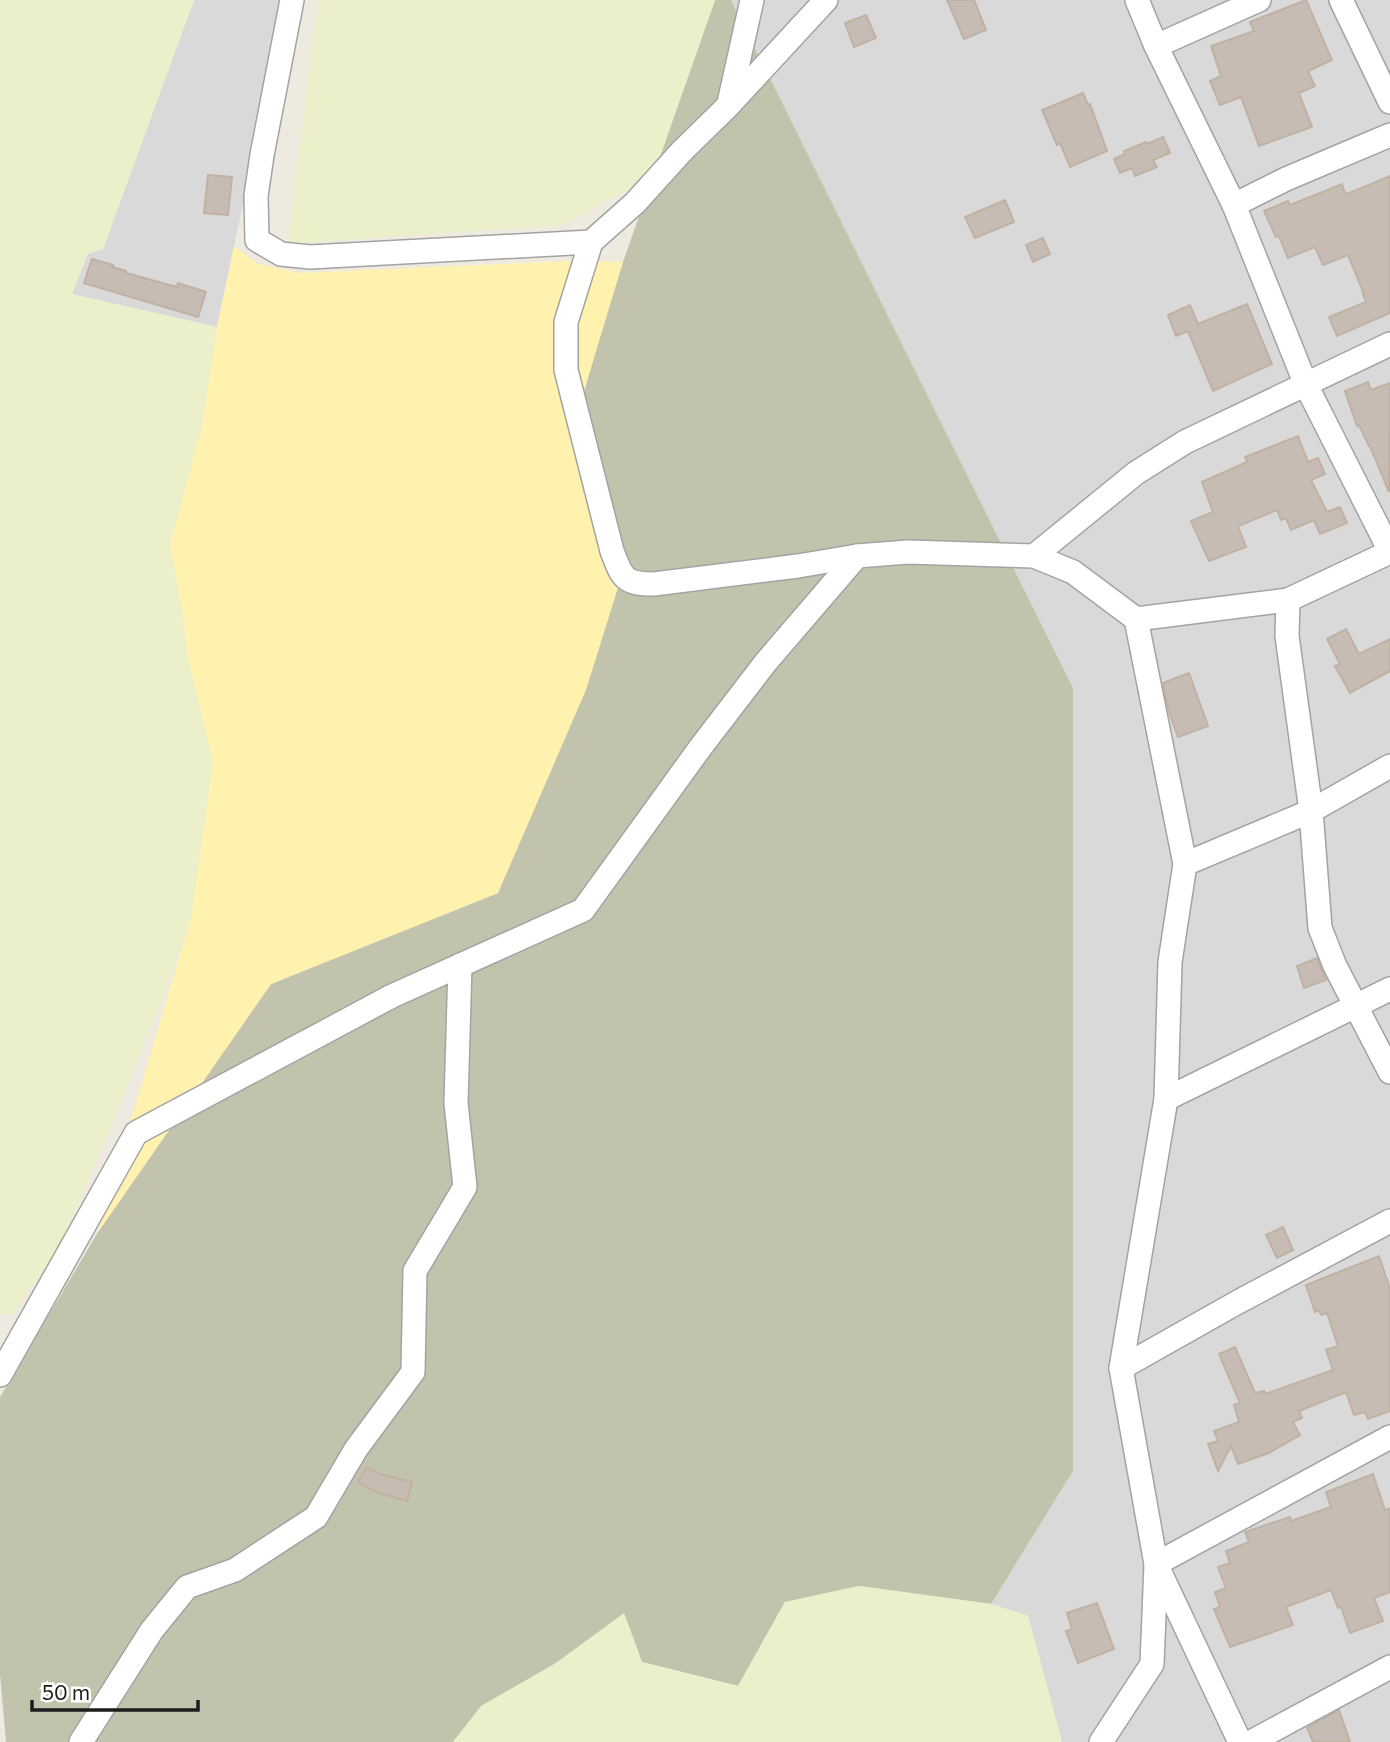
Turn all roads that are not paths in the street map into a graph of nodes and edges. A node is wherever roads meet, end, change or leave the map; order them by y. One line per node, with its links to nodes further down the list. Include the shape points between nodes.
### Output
1 (292, 0): 12 (street, via 256,196 257,240 281,254 310,257)
2 (752, 0): 9 (street)
3 (826, 0): 9 (street)
4 (1137, 0): 7 (street)
5 (1259, 0): 7 (street)
6 (1340, 0): 8 (street)
7 (1156, 46): 11 (street)
8 (1390, 102)
9 (728, 106): 12 (street)
10 (1390, 135): 11 (street)
11 (1234, 205): 14 (street)
12 (591, 242): 16 (street, via 566,322 566,370 612,551 625,578 636,584 654,584)
13 (1390, 344): 14 (street)
14 (1306, 385): 15 (street); 17 (street, via 1185,442 1136,473)
15 (1390, 552): 18 (street)
16 (858, 556): 17 (street, via 908,552); 23 (street, via 765,662 583,910)
17 (1034, 556): 19 (street, via 1073,572)
18 (1288, 600): 19 (street); 21 (street, via 1287,636)
19 (1136, 619): 22 (street)
20 (1390, 766): 21 (street)
21 (1311, 811): 22 (street); 25 (street, via 1320,928)
22 (1185, 864): 27 (street, via 1170,962)
23 (460, 965): 30 (street, via 391,996 136,1133); 34 (street, via 456,1103 465,1187 415,1271 413,1372 356,1449 316,1517 235,1570 187,1587 152,1630)
24 (1390, 989): 25 (street)
25 (1356, 1007): 26 (street); 27 (street)
26 (1390, 1072)
27 (1166, 1099): 29 (street)
28 (1390, 1222): 29 (street)
29 (1121, 1368): 32 (street)
30 (0, 1375)
31 (1390, 1437): 32 (street)
32 (1156, 1564): 35 (street, via 1152,1664); 36 (street)
33 (1390, 1667): 37 (street)
34 (81, 1742)
35 (1101, 1742)
36 (1240, 1742)
37 (1251, 1742)

